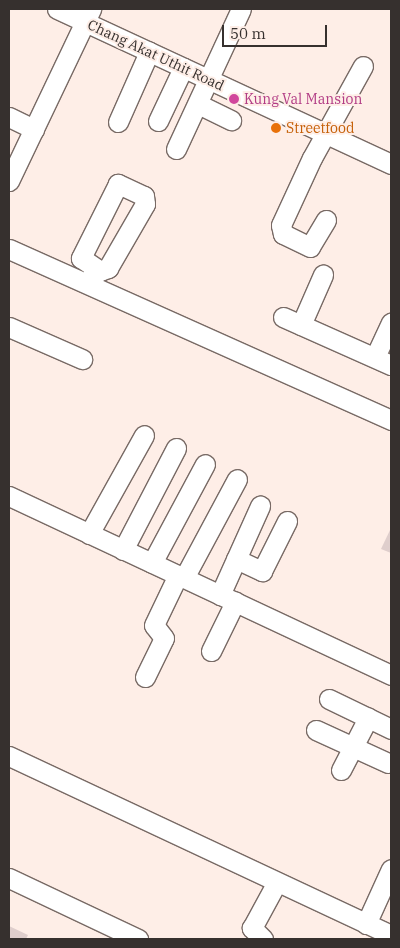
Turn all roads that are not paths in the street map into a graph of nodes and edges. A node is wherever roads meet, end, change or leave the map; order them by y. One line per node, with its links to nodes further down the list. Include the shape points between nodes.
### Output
1 (57, 9): 3 (street, Chang Akat Uthit Road)
2 (241, 9): 7 (street)
3 (88, 16): 4 (street, Chang Akat Uthit Road); 13 (street)
4 (149, 52): 6 (street, Chang Akat Uthit Road); 12 (street)
5 (363, 66): 14 (street)
6 (183, 68): 7 (street, Chang Akat Uthit Road); 11 (street)
7 (210, 80): 8 (street); 14 (street, Chang Akat Uthit Road)
8 (198, 104): 10 (street); 15 (street)
9 (9, 117): 13 (street)
10 (232, 120)
11 (158, 121)
12 (118, 122)
13 (34, 129): 17 (street)
14 (328, 134): 16 (street, Chang Akat Uthit Road); 18 (street, via 285,217 282,234 310,247)
15 (176, 149)
16 (391, 164)
17 (9, 181)
18 (326, 220)
19 (9, 249): 27 (street, via 95,276)
20 (323, 275): 23 (street)
21 (283, 317): 23 (street)
22 (391, 322): 26 (street)
23 (301, 325): 26 (street)
24 (9, 327): 25 (street)
25 (82, 359)
26 (383, 361)
27 (391, 420)
28 (144, 435): 35 (street)
29 (176, 448): 36 (street)
30 (205, 464): 38 (street)
31 (237, 479): 39 (street)
32 (9, 496): 35 (street)
33 (260, 506): 37 (street)
34 (287, 522): 37 (street, via 262,571)
35 (89, 534): 36 (street)
36 (123, 550): 38 (street)
37 (236, 559): 40 (street)
38 (152, 563): 39 (street)
39 (181, 577): 40 (street); 43 (street, via 154,625 164,638)
40 (228, 598): 41 (street); 42 (street)
41 (211, 651)
42 (391, 675)
43 (145, 677)
44 (329, 698): 45 (street)
45 (368, 718): 46 (street); 48 (street)
46 (391, 729)
47 (316, 730): 48 (street)
48 (353, 747): 50 (street); 51 (street)
49 (9, 756): 54 (street)
50 (388, 763)
51 (341, 770)
52 (391, 868): 55 (street)
53 (9, 878): 57 (street)
54 (277, 882): 55 (street); 58 (street, via 252,928)
55 (366, 924): 56 (street)
56 (388, 936)
57 (138, 939)
58 (263, 939)

